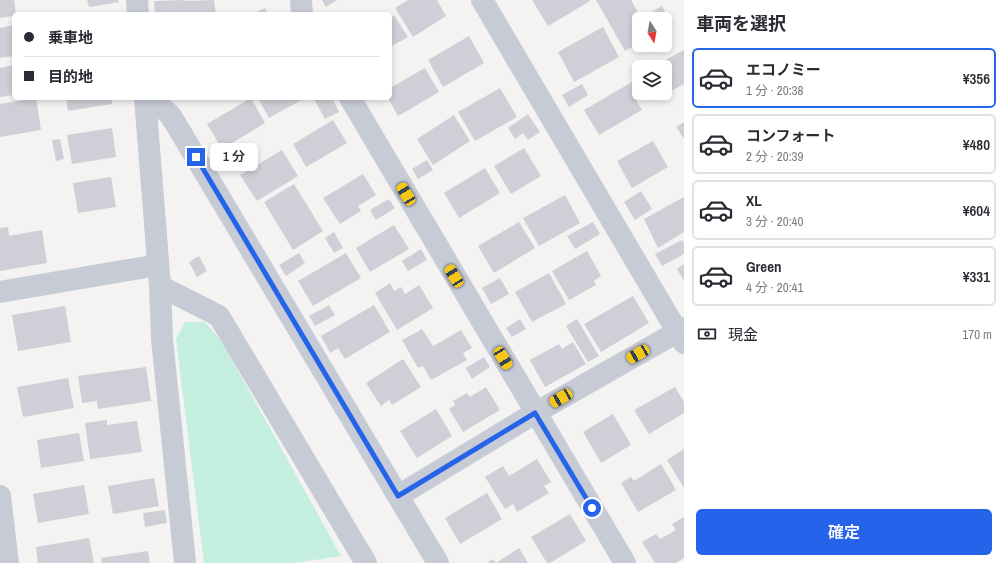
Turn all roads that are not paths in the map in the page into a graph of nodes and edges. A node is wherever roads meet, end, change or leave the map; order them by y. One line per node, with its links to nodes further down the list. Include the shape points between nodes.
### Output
1 (137, 0): 4 (street)
2 (301, 0): 5 (street)
3 (482, 0): 12 (street)
4 (138, 12)
5 (302, 12)
6 (145, 100): 9 (street)
7 (154, 100): 15 (street, via 171,116)
8 (351, 100): 13 (street)
9 (158, 264): 10 (street); 11 (street)
10 (160, 286): 17 (street, via 162,338); 18 (street, via 219,316)
11 (0, 292)
12 (682, 334): 13 (street)
13 (535, 413): 15 (street); 20 (street)
14 (0, 496): 16 (street)
15 (398, 496): 19 (street)
16 (8, 563)
17 (185, 563)
18 (366, 563)
19 (438, 563)
20 (625, 563)

